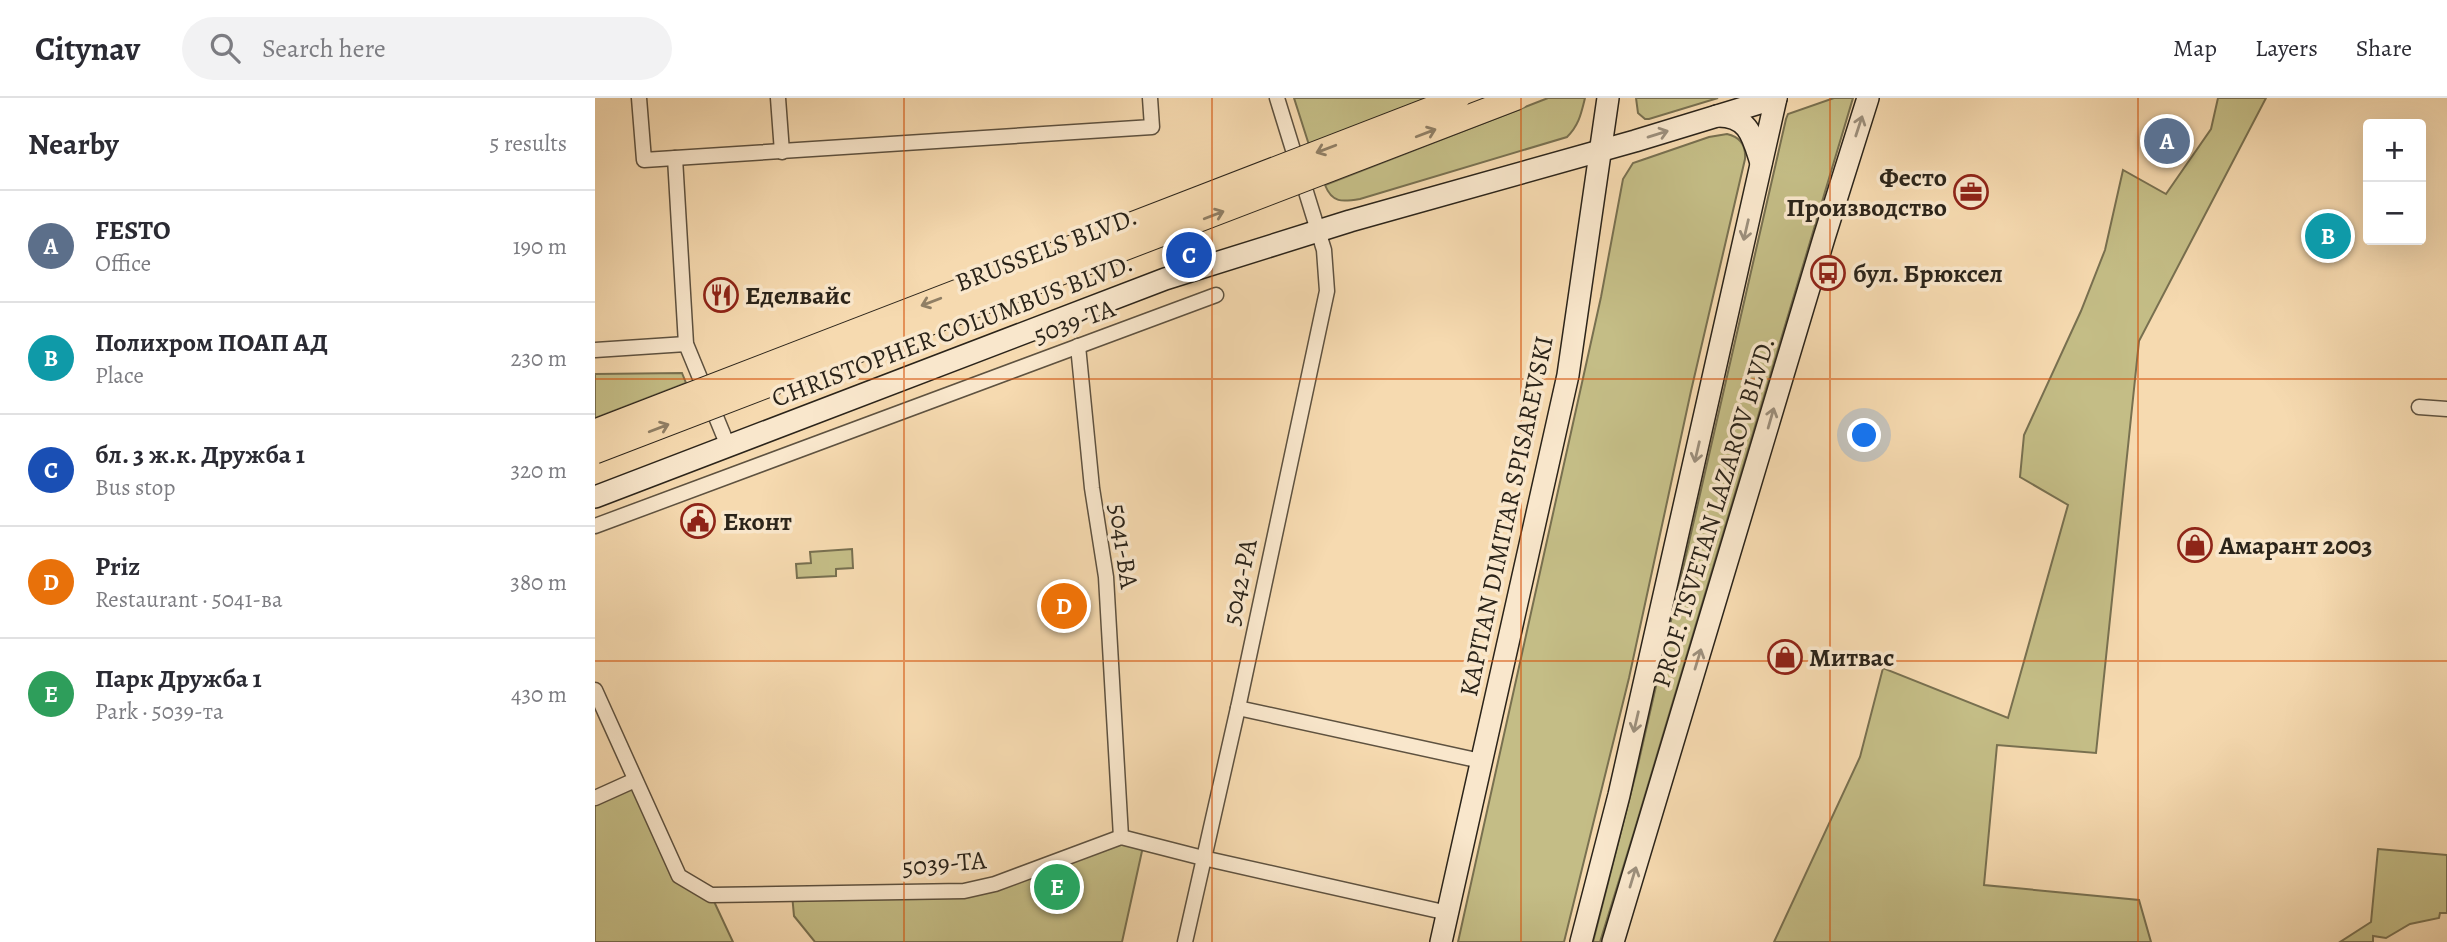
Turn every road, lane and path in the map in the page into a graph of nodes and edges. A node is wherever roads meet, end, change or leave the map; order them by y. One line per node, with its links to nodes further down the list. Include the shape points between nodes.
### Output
1 (639, 98): 13 (street, via 644,160)
2 (778, 98): 12 (street)
3 (1150, 98): 12 (street, via 1152,127)
4 (1277, 98): 15 (street, 5042-РА)
5 (1458, 98): 22 (main road, BRUSSELS BLVD., one-way to 22, bridge)
6 (1517, 98): 24 (main road, BRUSSELS BLVD., one-way to 6, bridge)
7 (1608, 98): 11 (main road, KAPITAN DIMITAR SPISAREVSKI)
8 (1776, 98): 10 (main road, CHRISTOPHER COLUMBUS BLVD.); 14 (main road, PROF. TSVETAN LAZAROV BLVD.)
9 (1868, 98): 38 (main road, PROF. TSVETAN LAZAROV BLVD., one-way to 9)
10 (1715, 116): 11 (main road, CHRISTOPHER COLUMBUS BLVD., one-way to 10); 14 (main road, via 1728,116 1745,125)
11 (1600, 150): 15 (main road, CHRISTOPHER COLUMBUS BLVD.); 29 (main road, KAPITAN DIMITAR SPISAREVSKI, via 1568,375)
12 (782, 152): 13 (street)
13 (675, 158): 17 (street)
14 (1761, 163): 37 (main road, PROF. TSVETAN LAZAROV BLVD., one-way to 37, via 1619,795)
15 (1319, 231): 23 (main road, CHRISTOPHER COLUMBUS BLVD., via 1124,294); 28 (street, 5042-РА, via 1327,291)
16 (1216, 295): 18 (street, 5039-ТА)
17 (686, 344): 19 (street); 23 (street)
18 (1078, 346): 26 (street, 5039-ТА); 32 (street, 5041-ВА, via 1106,577)
19 (595, 350)
20 (2419, 407): 21 (street)
21 (2447, 409)
22 (595, 431)
23 (728, 446): 25 (main road, CHRISTOPHER COLUMBUS BLVD.)
24 (595, 452)
25 (595, 497)
26 (595, 526)
27 (595, 690): 30 (street, 5039-ТА)
28 (1238, 708): 29 (street); 33 (street, 5042-РА)
29 (1481, 761): 34 (main road, KAPITAN DIMITAR SPISAREVSKI)
30 (635, 780): 31 (street); 32 (street, 5039-ТА, via 679,876 711,895 964,891 995,884)
31 (595, 798)
32 (1121, 836): 33 (street)
33 (1203, 858): 34 (street); 35 (street, 5042-РА)
34 (1448, 914): 36 (main road, KAPITAN DIMITAR SPISAREVSKI)
35 (1185, 942)
36 (1441, 942)
37 (1581, 942)
38 (1613, 942)

